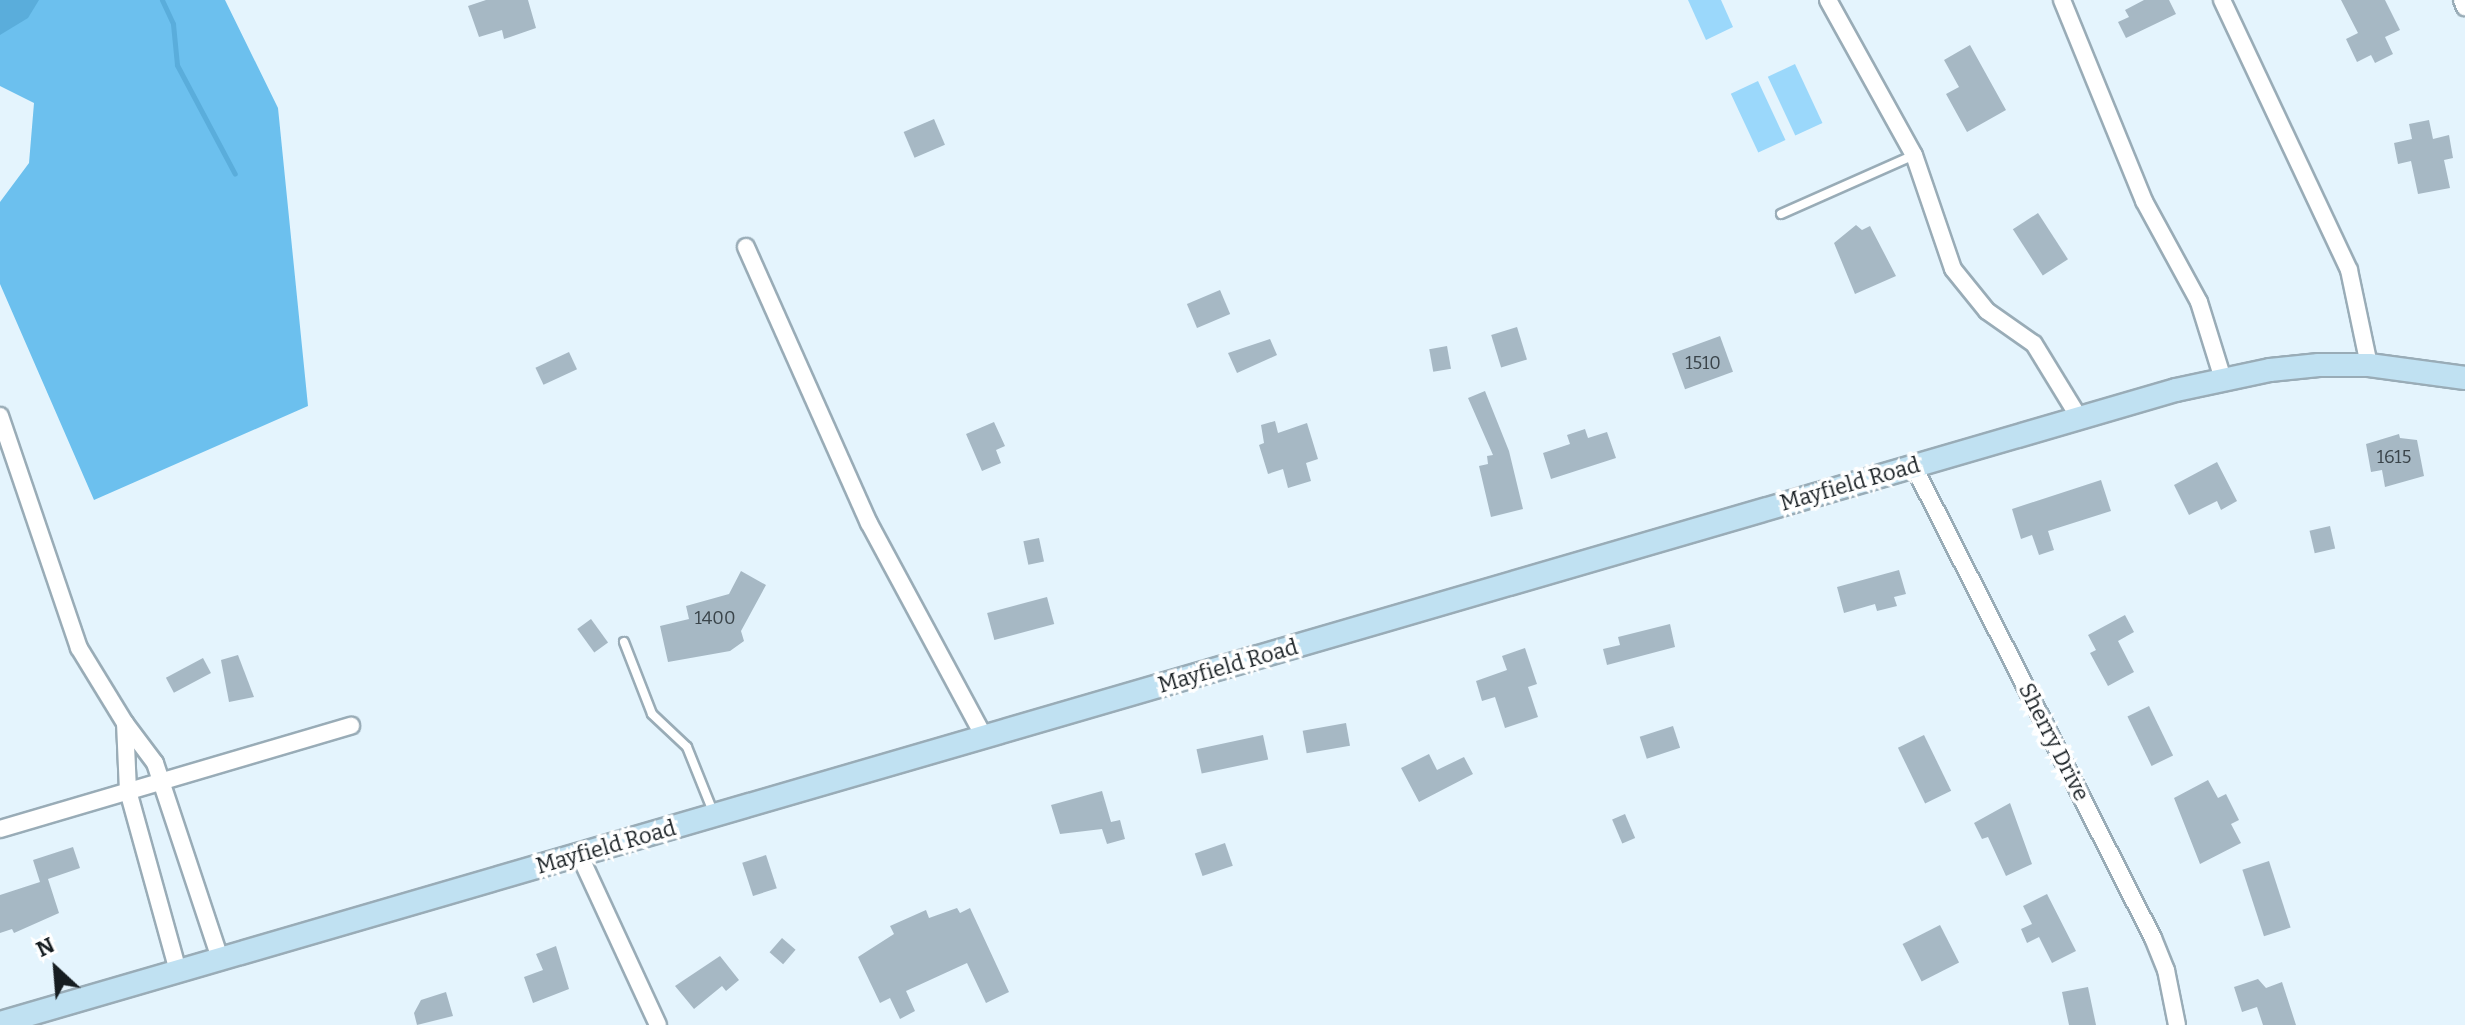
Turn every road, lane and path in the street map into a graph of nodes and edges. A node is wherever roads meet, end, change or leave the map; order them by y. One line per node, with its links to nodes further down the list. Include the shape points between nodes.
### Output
1 (1828, 0): 6 (street)
2 (2062, 0): 11 (street, via 2144,201 2199,302)
3 (2222, 0): 9 (street, via 2349,270)
4 (2462, 0): 5 (street)
5 (2465, 7)
6 (1914, 155): 7 (lane); 13 (street, via 1953,269 1987,311 2034,344)
7 (1781, 214)
8 (746, 247): 18 (street, via 869,523)
9 (2369, 365): 10 (street, Mayfield Road); 11 (street, Mayfield Road, via 2282,369)
10 (2465, 378)
11 (2223, 379): 13 (street, Mayfield Road)
12 (0, 416): 16 (street, via 79,648)
13 (2080, 419): 14 (street, Mayfield Road)
14 (1913, 465): 18 (street, Mayfield Road); 28 (street, Sherry Drive, via 2153,938 2166,970)
15 (624, 642): 21 (lane, via 647,705 687,747)
16 (125, 723): 19 (street, via 155,763); 20 (street)
17 (351, 726): 19 (street)
18 (985, 738): 21 (street, Mayfield Road)
19 (161, 782): 20 (street); 24 (street)
20 (128, 791): 22 (street); 25 (street)
21 (715, 815): 23 (street, Mayfield Road)
22 (0, 829)
23 (579, 854): 24 (street, Mayfield Road); 27 (street)
24 (220, 958): 25 (street, Mayfield Road)
25 (178, 971): 26 (street, Mayfield Road)
26 (0, 1023)
27 (658, 1025)
28 (2177, 1025)

